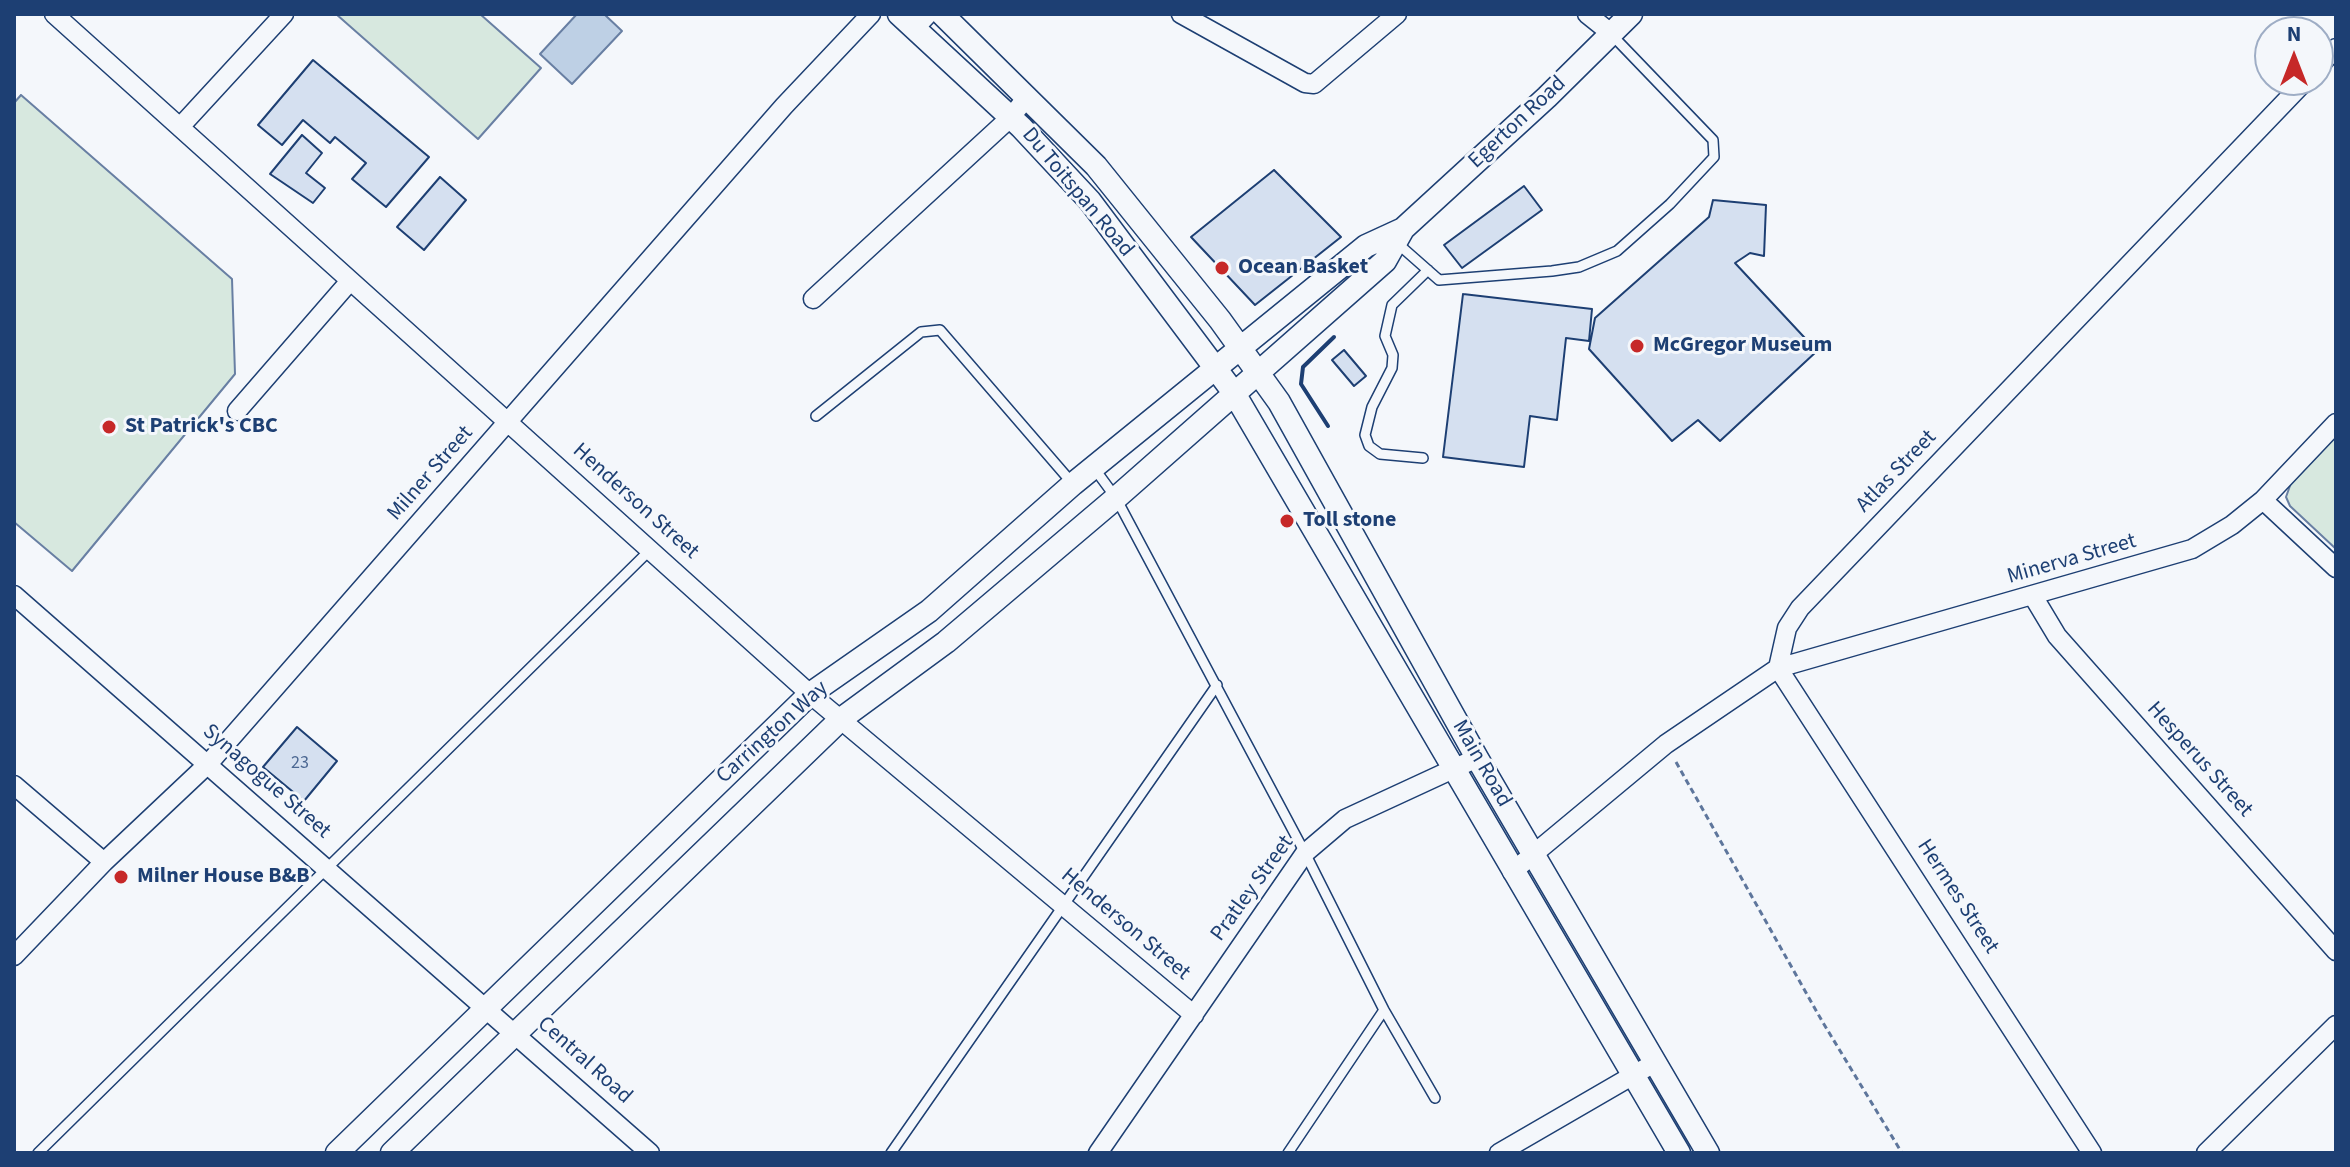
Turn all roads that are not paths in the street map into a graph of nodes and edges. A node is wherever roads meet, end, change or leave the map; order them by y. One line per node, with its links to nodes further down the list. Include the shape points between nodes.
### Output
1 (54, 14): 14 (street, Henderson Street)
2 (284, 14): 14 (street)
3 (871, 14): 25 (street, Milner Street)
4 (942, 14): 12 (street, Du Toitspan Road)
5 (1181, 14): 6 (street, via 1314,84)
6 (1397, 14)
7 (1587, 14): 10 (street)
8 (1631, 14): 10 (street, Egerton Road)
9 (913, 19): 13 (street, Du Toitspan Road)
10 (1612, 34): 15 (street, Egerton Road); 16 (lane, via 1706,129 1714,157 1670,204 1617,251 1599,260 1552,271 1452,281 1439,280)
11 (2291, 96): 36 (street, Atlas Street, via 1800,608 1787,628)
12 (1027, 97): 13 (street); 19 (street, Du Toitspan Road, via 1110,183)
13 (1011, 117): 18 (street); 20 (street, Du Toitspan Road, via 1090,201)
14 (180, 127): 17 (street, Henderson Street)
15 (1396, 235): 16 (lane); 19 (street, Egerton Road, via 1366,246); 21 (street, Egerton Road, via 1385,261)
16 (1428, 270): 27 (lane, via 1392,305 1385,336 1392,368 1365,435 1380,454)
17 (350, 281): 23 (street); 25 (street, Henderson Street)
18 (813, 299)
19 (1241, 350): 20 (street, Carrington Way); 21 (street, Du Toitspan Road)
20 (1216, 370): 22 (street, Du Toitspan Road); 28 (street, Carrington Way)
21 (1258, 373): 22 (street, Carrington Way); 40 (street, Main Road)
22 (1234, 393): 30 (street, Carrington Way); 42 (street, Main Road)
23 (237, 411)
24 (816, 416): 29 (lane, via 921,332 940,330)
25 (509, 421): 32 (street, Henderson Street); 41 (street, Milner Street)
26 (2336, 423): 31 (street, Minerva Street)
27 (1423, 458)
28 (1094, 468): 29 (street, Carrington Way); 30 (lane)
29 (1073, 484): 38 (street, Carrington Way, via 929,611)
30 (1116, 498): 37 (lane); 39 (street, Carrington Way, via 946,642)
31 (2263, 500): 33 (street); 35 (street, Minerva Street, via 2192,549)
32 (651, 549): 38 (street, Henderson Street); 47 (lane)
33 (2336, 568)
34 (14, 595): 41 (street, Synagogue Street)
35 (2033, 596): 36 (street, Minerva Street); 50 (street, Hesperus Street, via 2057,636)
36 (1778, 668): 44 (street, via 1666,744); 70 (street, Hermes Street)
37 (1217, 685): 45 (lane); 49 (lane)
38 (810, 694): 39 (street, Henderson Street); 52 (street, Carrington Way)
39 (841, 719): 49 (street, Henderson Street); 56 (street, Carrington Way)
40 (1477, 758): 42 (street, Pratley Street); 44 (street, Main Road)
41 (209, 763): 46 (street, Milner Street); 47 (street, Synagogue Street)
42 (1456, 768): 45 (street, Pratley Street, via 1345,819); 48 (street, Main Road)
43 (14, 785): 46 (street)
44 (1532, 852): 48 (street); 57 (street, Main Road)
45 (1305, 853): 53 (lane); 54 (street, Pratley Street)
46 (104, 862): 51 (street, Milner Street)
47 (327, 867): 52 (street, Synagogue Street); 61 (lane)
48 (1512, 872): 58 (street, Main Road)
49 (1065, 907): 54 (street, Henderson Street); 64 (lane)
50 (2336, 951)
51 (14, 956)
52 (486, 1006): 56 (street, Central Road); 62 (street, Carrington Way)
53 (1384, 1010): 59 (lane); 66 (lane)
54 (1194, 1015): 65 (street, Pratley Street)
55 (2336, 1025): 71 (street)
56 (516, 1032): 60 (street, Central Road); 63 (street, Carrington Way)
57 (1656, 1062): 58 (street); 69 (street, Main Road)
58 (1634, 1077): 67 (street); 68 (street, Main Road)
59 (1435, 1098)
60 (645, 1152)
61 (38, 1153)
62 (337, 1153)
63 (392, 1153)
64 (891, 1153)
65 (1098, 1153)
66 (1288, 1153)
67 (1499, 1153)
68 (1679, 1153)
69 (1708, 1153)
70 (2092, 1153)
71 (2206, 1153)

